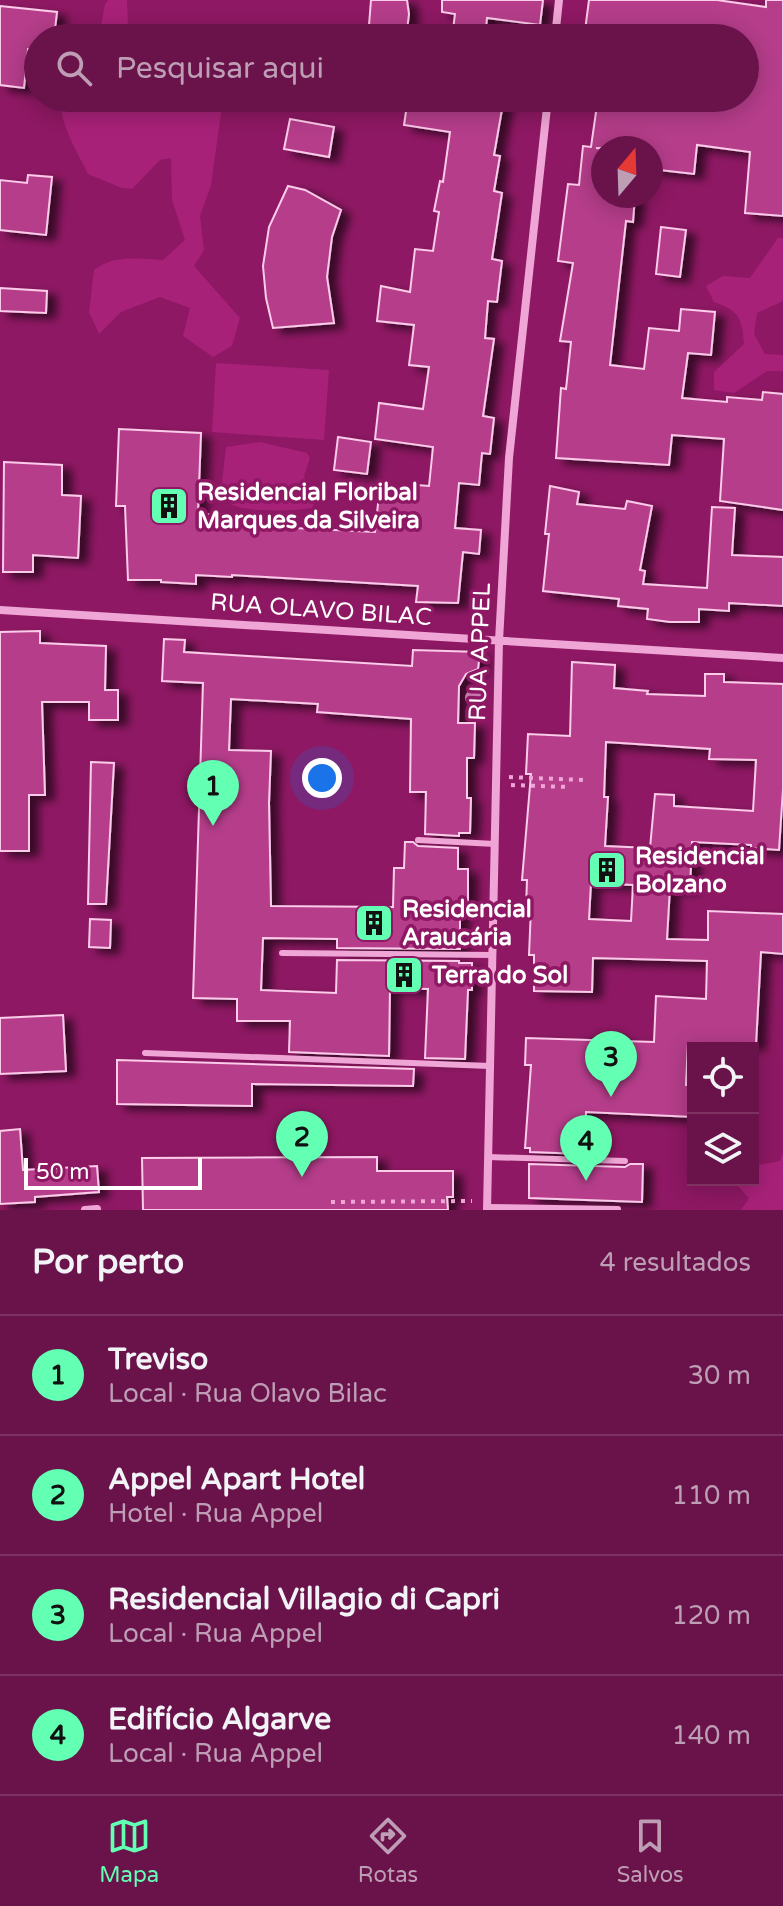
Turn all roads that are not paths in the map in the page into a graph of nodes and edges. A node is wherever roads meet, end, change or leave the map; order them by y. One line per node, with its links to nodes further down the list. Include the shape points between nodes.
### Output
1 (559, 0): 2 (street)
2 (556, 24)
3 (546, 112): 5 (street, RUA APPEL, via 509,458)
4 (0, 610): 5 (street, RUA OLAVO BILAC)
5 (499, 641): 6 (street, RUA OLAVO BILAC); 8 (street, RUA APPEL)
6 (783, 658)
7 (418, 840): 8 (lane)
8 (495, 844): 10 (street, RUA APPEL)
9 (282, 953): 10 (lane)
10 (493, 955): 12 (street, RUA APPEL)
11 (145, 1053): 12 (lane)
12 (490, 1066): 13 (street, RUA APPEL)
13 (488, 1157): 14 (lane); 15 (street, RUA APPEL)
14 (625, 1161)
15 (487, 1206): 17 (lane)
16 (97, 1209): 18 (street)
17 (618, 1209)
18 (85, 1210)

